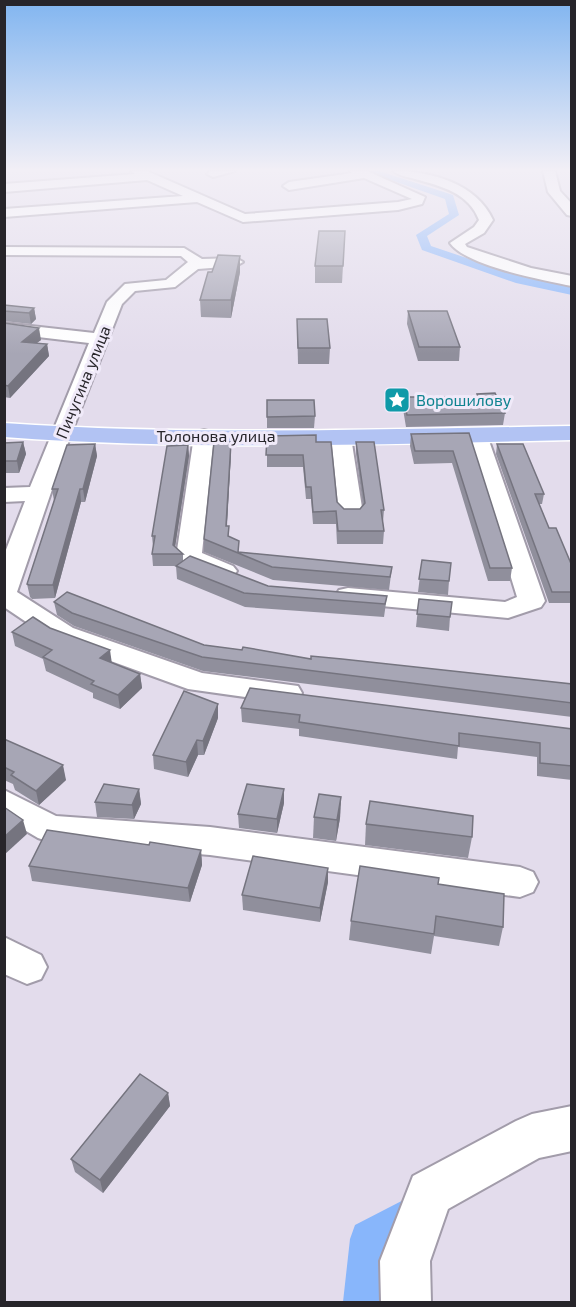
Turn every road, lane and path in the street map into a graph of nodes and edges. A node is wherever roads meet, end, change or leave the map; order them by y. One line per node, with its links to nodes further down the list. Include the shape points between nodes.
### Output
1 (476, 232): 5 (street, via 457,243 462,250 528,272)
2 (4, 251): 3 (street, via 184,252)
3 (197, 262): 4 (street); 7 (street, Пичугина улица, via 184,268 170,284 131,287 115,302)
4 (236, 262)
5 (572, 281)
6 (4, 327): 7 (street)
7 (100, 339): 10 (street, Пичугина улица)
8 (4, 430): 10 (main road, Толонова улица)
9 (572, 433): 11 (main road, Толонова улица)
10 (61, 434): 12 (main road, Толонова улица); 14 (street, Пичугина улица)
11 (477, 435): 13 (main road, Толонова улица); 19 (street, via 532,602 508,610)
12 (204, 436): 13 (main road, Толонова улица); 17 (street, via 189,557)
13 (340, 437): 16 (street)
14 (41, 494): 15 (street); 18 (street, Пичугина улица)
15 (4, 495)
16 (351, 514)
17 (248, 581)
18 (4, 593): 20 (street, via 63,634 198,682)
19 (325, 594)
20 (315, 697)
21 (4, 802): 22 (street, via 50,829 210,841)
22 (520, 882)
23 (572, 1128): 24 (street, via 532,1137 430,1193 405,1260)
24 (406, 1302)

